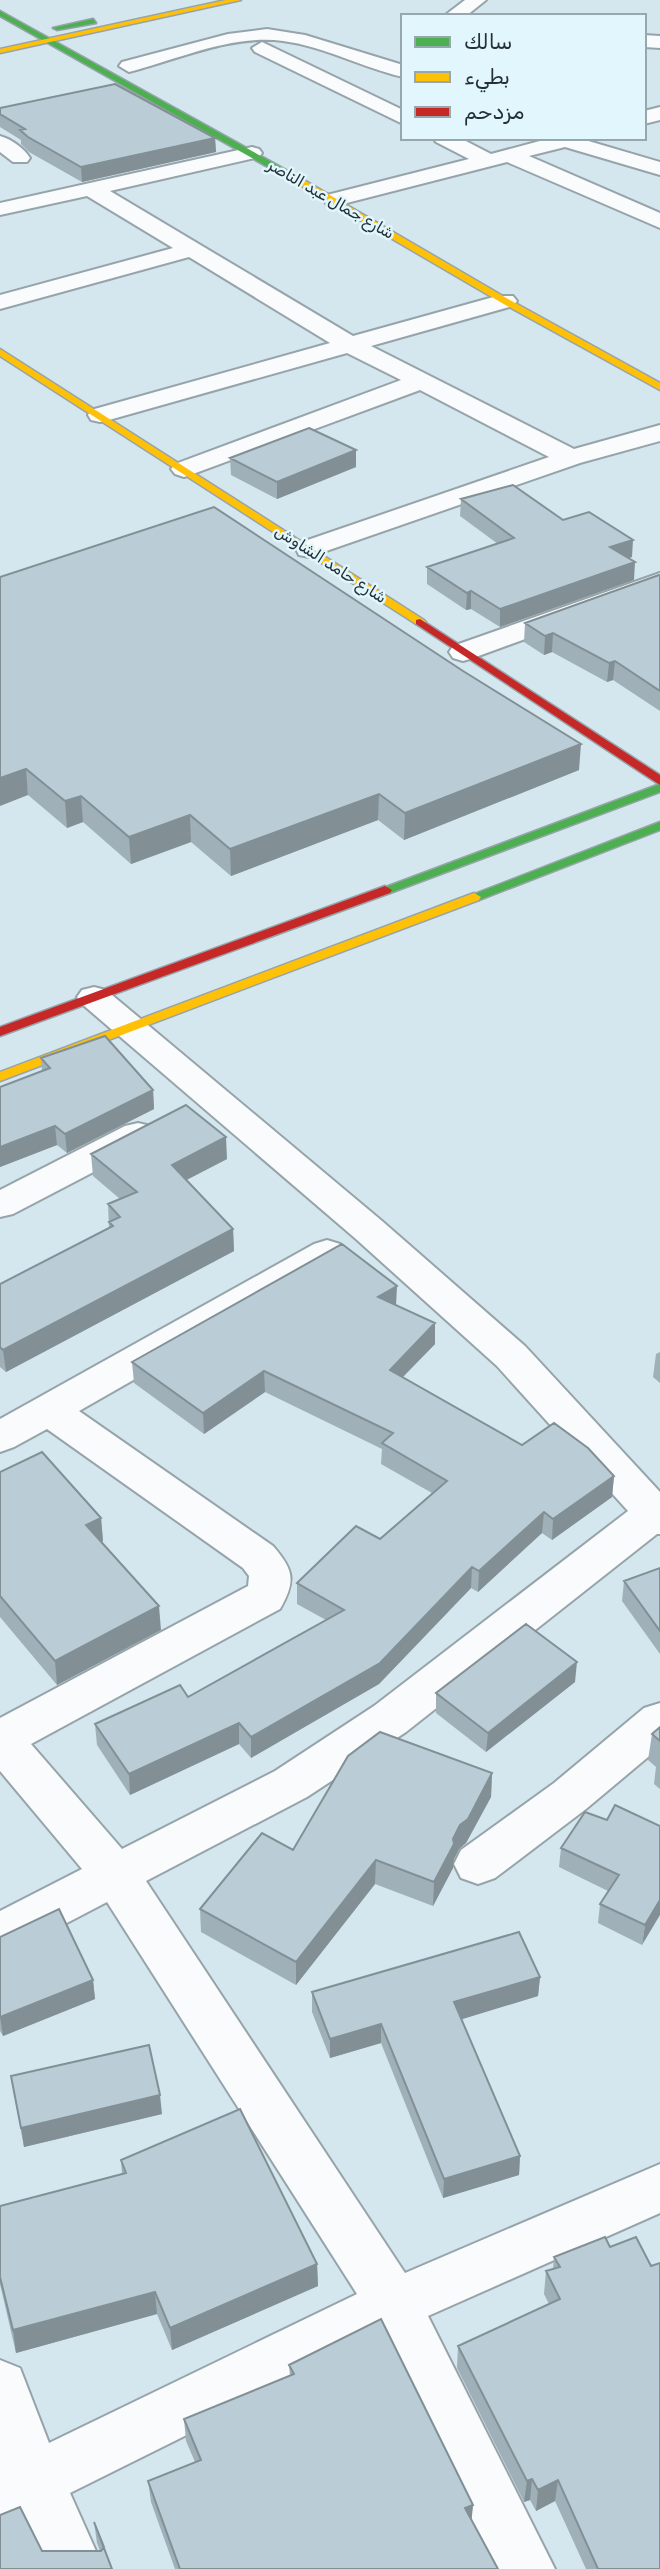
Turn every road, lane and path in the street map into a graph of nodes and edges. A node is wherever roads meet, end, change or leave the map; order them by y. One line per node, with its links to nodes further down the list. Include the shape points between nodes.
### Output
1 (9, 0): 8 (main road, شارع جمال عبد الناصر)
2 (206, 0): 8 (main road, via 93,21)
3 (237, 0): 9 (main road)
4 (477, 0): 6 (street)
5 (0, 13): 7 (main road, شارع جمال عبد الناصر)
6 (456, 14)
7 (34, 32): 8 (main road, شارع جمال عبد الناصر); 11 (main road)
8 (53, 34): 9 (main road); 13 (main road); 15 (main road, شارع جمال عبد الناصر)
9 (73, 36): 12 (main road)
10 (241, 38): 14 (street, via 280,35); 15 (street); 17 (street)
11 (0, 39)
12 (95, 48)
13 (0, 51)
14 (399, 68): 17 (street)
15 (126, 71): 16 (main road, شارع جمال عبد الناصر); 18 (street); 23 (main road, شارع جمال عبد الناصر)
16 (153, 80)
17 (340, 87): 19 (street)
18 (97, 93)
19 (401, 117)
20 (449, 140): 25 (street)
21 (571, 140): 25 (street); 26 (street)
22 (0, 142): 24 (street)
23 (255, 142): 27 (street); 28 (main road, شارع جمال عبد الناصر)
24 (20, 158)
25 (501, 159): 29 (street); 32 (street)
26 (660, 169)
27 (91, 189): 31 (street); 33 (street)
28 (334, 191): 29 (street); 34 (main road, شارع جمال عبد الناصر)
29 (358, 195): 30 (main road, شارع جمال عبد الناصر)
30 (377, 206)
31 (0, 209)
32 (660, 221)
33 (194, 249): 35 (street); 36 (street)
34 (505, 301): 36 (street); 39 (main road, شارع جمال عبد الناصر)
35 (0, 302)
36 (350, 345): 38 (street); 40 (street)
37 (0, 352): 40 (main road, شارع حامد الشاوش)
38 (419, 382): 42 (street); 43 (street)
39 (660, 387)
40 (100, 415): 43 (main road, شارع حامد الشاوش)
41 (660, 433): 42 (street)
42 (571, 457): 44 (street)
43 (184, 469): 44 (main road, شارع حامد الشاوش)
44 (309, 549): 46 (main road, شارع حامد الشاوش)
45 (660, 581): 46 (street)
46 (463, 652): 47 (main road, شارع حامد الشاوش)
47 (660, 781)
48 (660, 788): 50 (main road)
49 (660, 826): 51 (main road)
50 (94, 997): 51 (street); 52 (main road)
51 (131, 1027): 53 (main road); 54 (street)
52 (0, 1032)
53 (0, 1077)
54 (212, 1096): 55 (street); 56 (street)
55 (0, 1205)
56 (369, 1230): 57 (street); 59 (street, via 511,1356)
57 (48, 1409): 58 (street); 61 (street, via 258,1557 272,1572 272,1584 265,1598)
58 (0, 1437)
59 (658, 1516): 63 (street, via 379,1726 291,1784)
60 (660, 1721): 62 (street)
61 (0, 1739): 63 (street)
62 (478, 1864)
63 (116, 1875): 64 (street); 66 (street)
64 (0, 1934)
65 (660, 2188): 66 (street)
66 (394, 2304): 68 (street); 70 (street)
67 (0, 2387): 68 (street)
68 (17, 2488): 69 (street)
69 (75, 2569)
70 (526, 2569)

